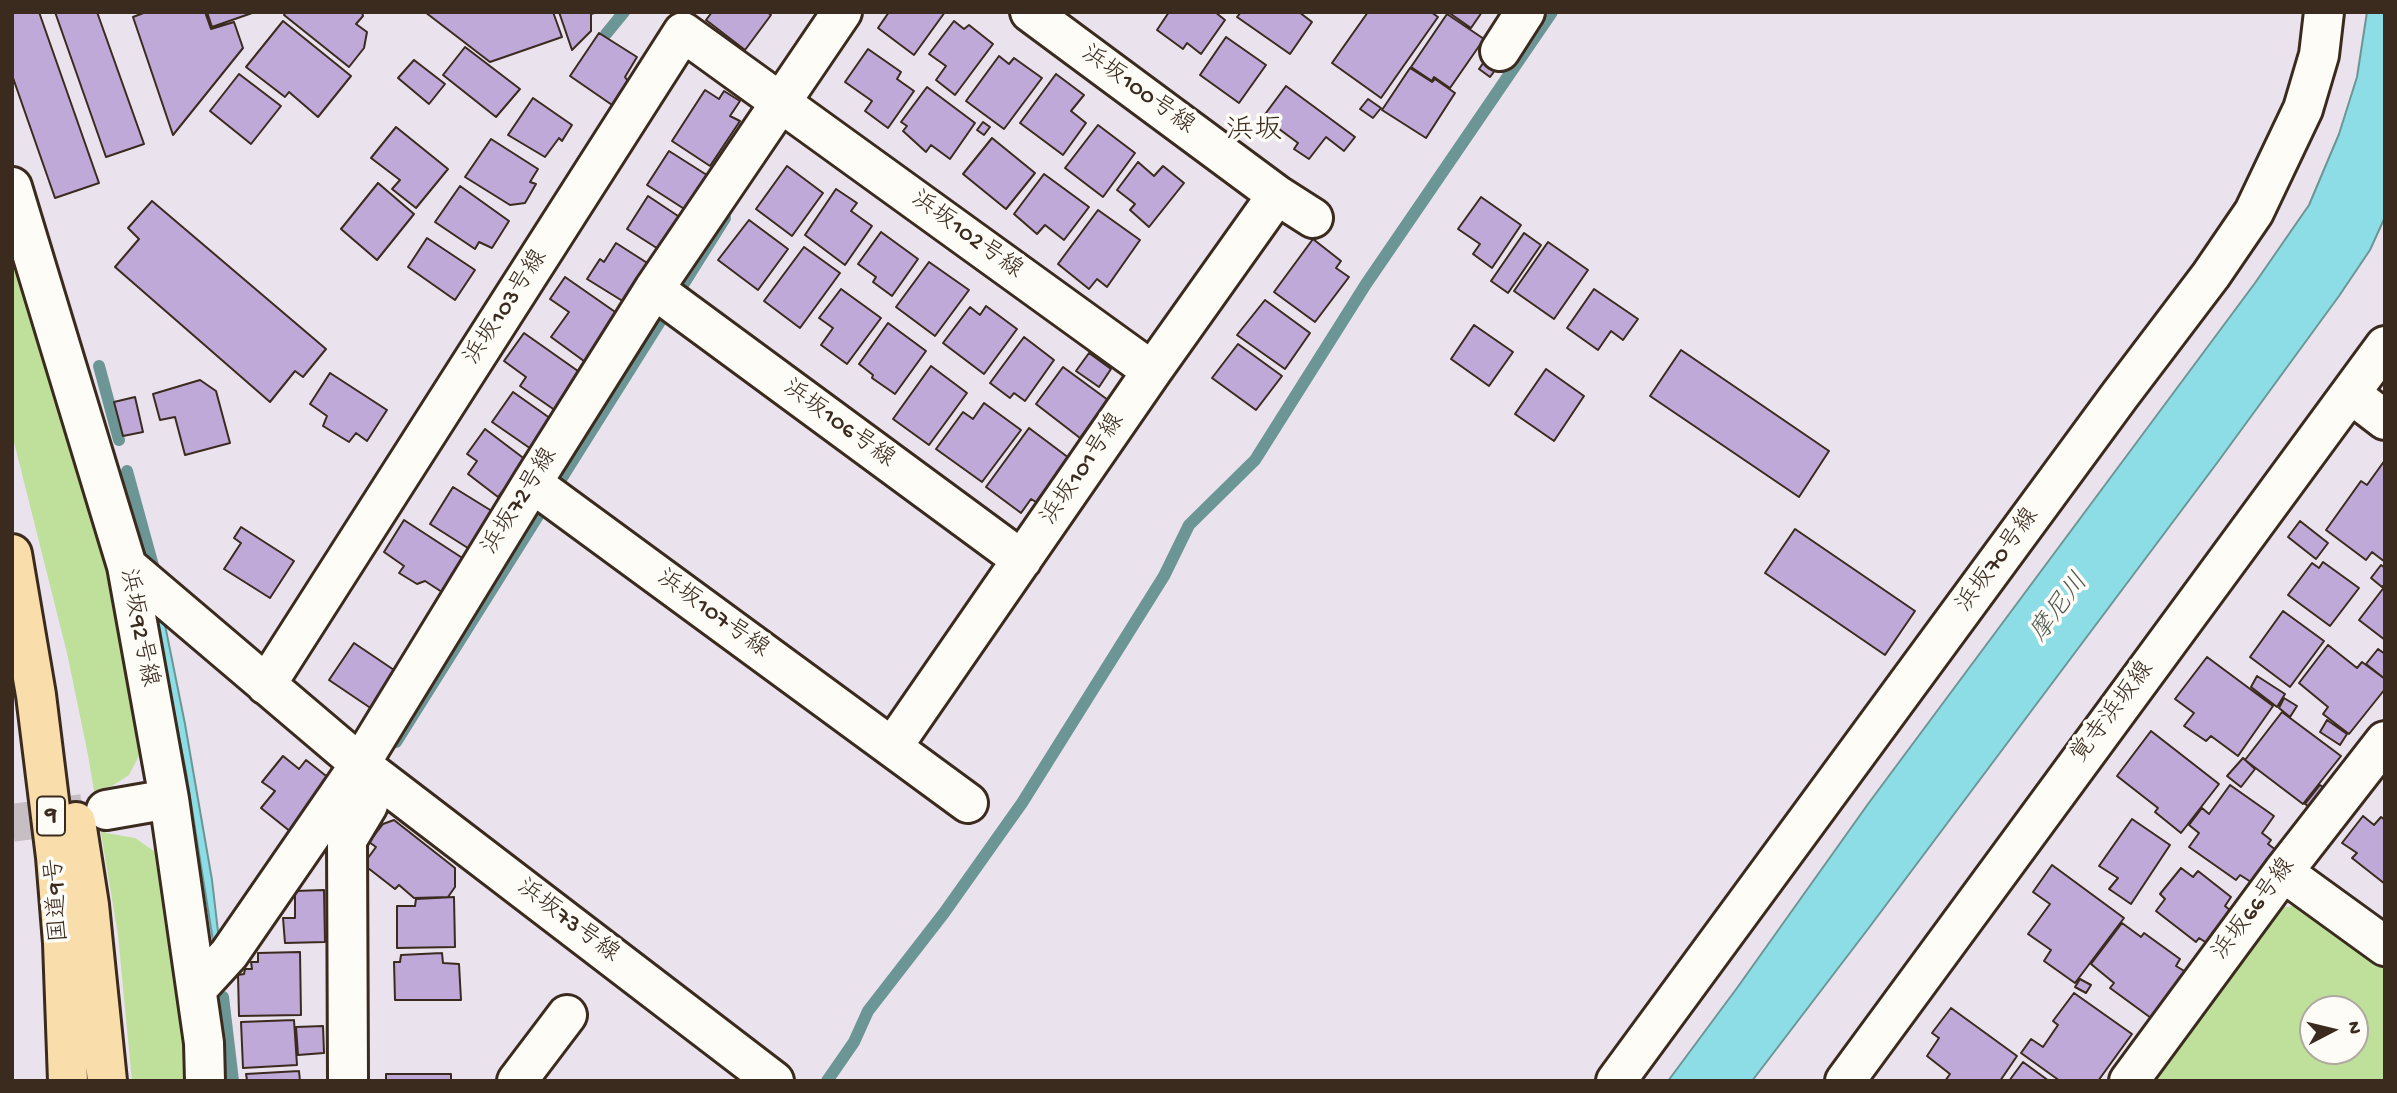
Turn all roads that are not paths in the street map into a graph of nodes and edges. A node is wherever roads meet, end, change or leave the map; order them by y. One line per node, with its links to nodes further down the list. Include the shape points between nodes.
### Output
1 (842, 12): 6 (street, 浜坂72号線)
2 (1030, 12): 8 (street, 浜坂100号線)
3 (2325, 12): 38 (street, 浜坂70号線, via 2319,55 2303,109 2254,212)
4 (1523, 13): 5 (street)
5 (1500, 51)
6 (780, 101): 10 (street, 浜坂72号線); 12 (street, 浜坂102号線); 19 (street, 浜坂103号線, via 683,32)
7 (12, 187): 18 (street, 浜坂92号線)
8 (1277, 195): 9 (street, 浜坂100号線); 12 (street, 浜坂101号線)
9 (1313, 218)
10 (654, 289): 15 (street, 浜坂72号線); 16 (street, 浜坂106号線)
11 (2385, 346): 13 (street, 覚寺浜坂線)
12 (1152, 371): 16 (street, 浜坂101号線)
13 (2351, 394): 14 (street); 31 (street, 覚寺浜坂線)
14 (2385, 420)
15 (532, 483): 21 (street, 浜坂107号線); 22 (street, 浜坂72号線)
16 (1022, 560): 21 (street, 浜坂101号線)
17 (14, 561): 32 (highway, 国道9号 / 9, via 56,857); 33 (highway, via 71,793 89,905)
18 (127, 566): 19 (street, 浜坂73号線); 23 (street, 浜坂92号線)
19 (266, 685): 22 (street, 浜坂73号線)
20 (2385, 741): 27 (street, 浜坂66号線)
21 (893, 746): 24 (street, 浜坂107号線)
22 (360, 764): 29 (street, 浜坂72号線, via 229,954); 37 (street, 浜坂73号線)
23 (169, 799): 26 (street); 29 (street, 浜坂92号線)
24 (968, 803)
25 (368, 805): 35 (street, via 347,840)
26 (106, 810)
27 (2283, 872): 28 (street); 39 (street, 浜坂66号線)
28 (2385, 946)
29 (197, 989): 34 (street, 浜坂92号線)
30 (567, 1015): 36 (street)
31 (1850, 1079)
32 (68, 1081)
33 (107, 1081)
34 (205, 1081)
35 (348, 1081)
36 (517, 1081)
37 (774, 1081)
38 (1616, 1081)
39 (2129, 1081)

